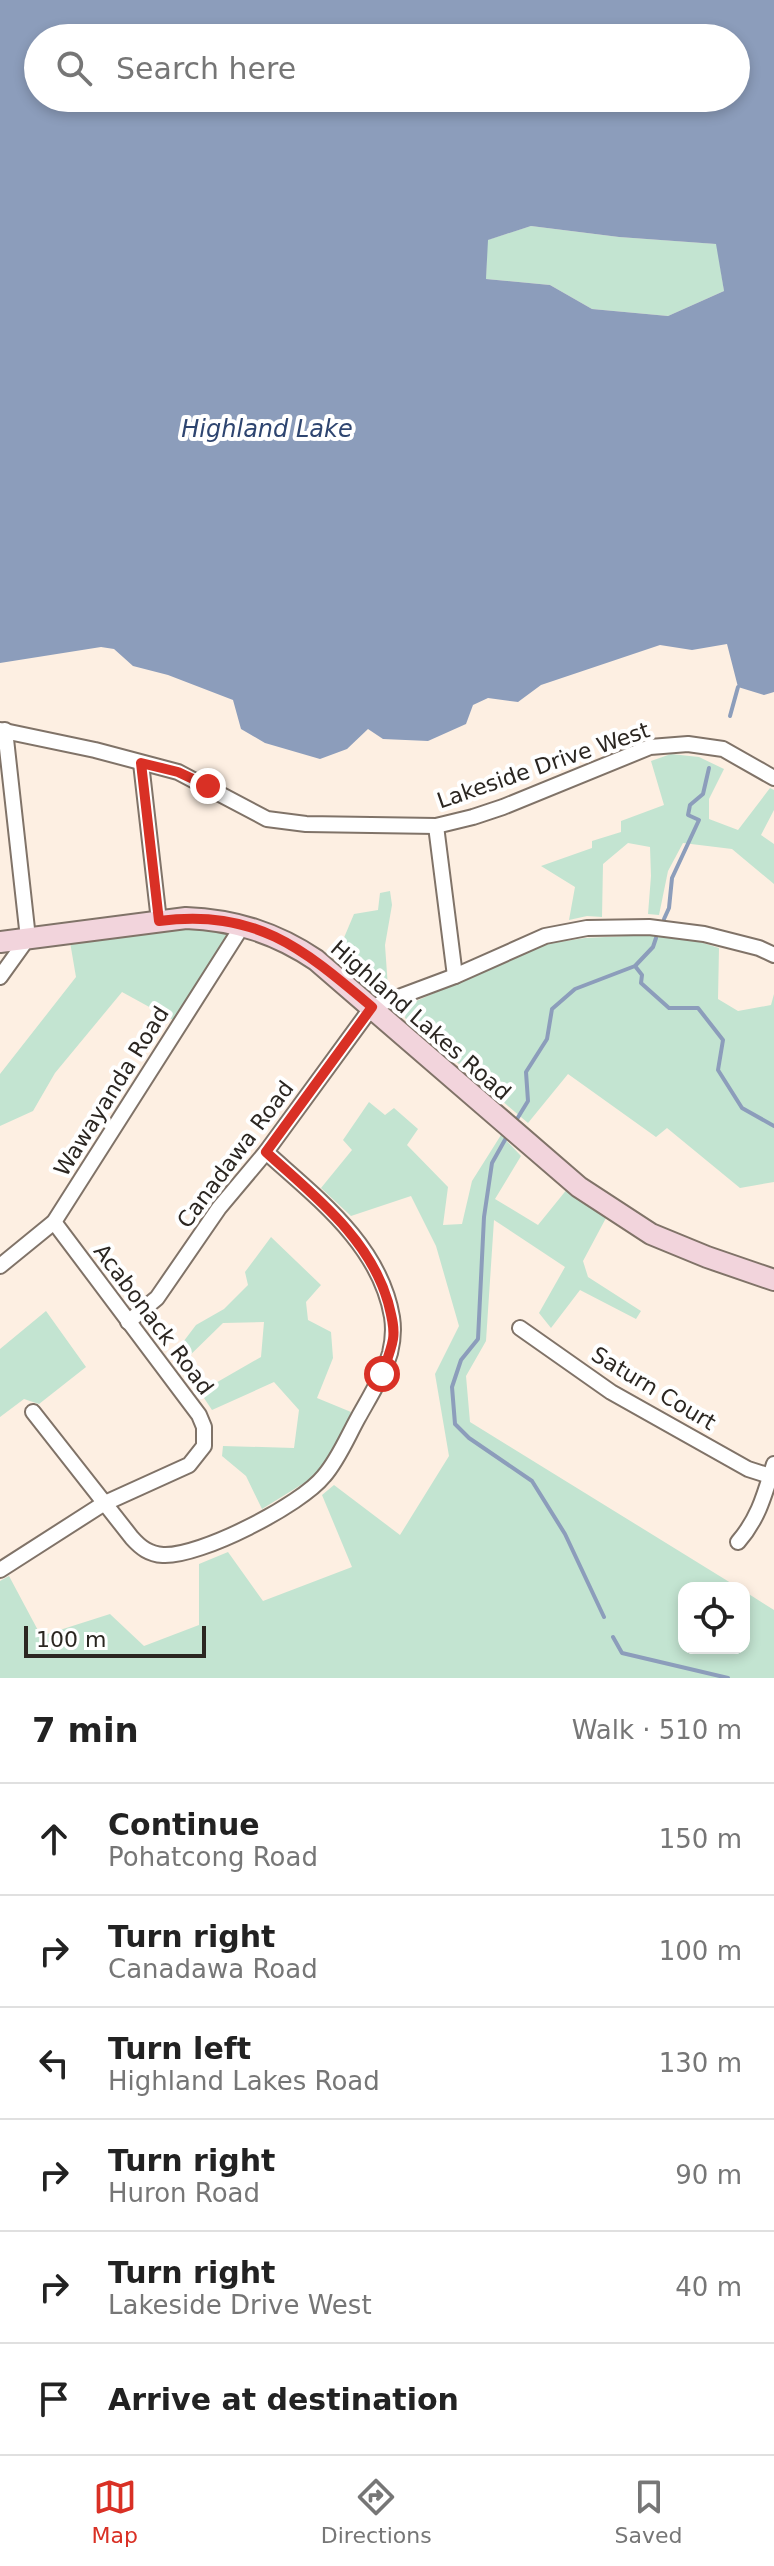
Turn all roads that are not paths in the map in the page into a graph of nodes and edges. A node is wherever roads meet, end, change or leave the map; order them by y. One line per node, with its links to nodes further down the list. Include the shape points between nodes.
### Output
1 (3, 730): 2 (street, Lakeside Drive West); 7 (street)
2 (141, 763): 4 (street, Lakeside Drive West, via 178,772 267,819); 5 (street)
3 (774, 778): 4 (street, Lakeside Drive West, via 723,749 670,744)
4 (436, 826): 10 (street)
5 (159, 921): 6 (street, Highland Lakes Road, via 215,919); 7 (street, Highland Lakes Road)
6 (243, 925): 12 (street, Highland Lakes Road, via 297,947); 14 (street, Wawayanda Road)
7 (28, 938): 8 (street, Highland Lakes Road); 11 (street)
8 (0, 942)
9 (774, 955): 10 (street, via 704,934 649,927 587,928 545,936)
10 (455, 976): 12 (street)
11 (0, 977)
12 (372, 1007): 13 (street, Canadawa Road); 16 (street, Highland Lakes Road, via 579,1187 614,1211 678,1246)
13 (266, 1152): 17 (street, Canadawa Road, via 219,1208 157,1298); 21 (street, via 339,1220 370,1259 392,1316 394,1336 382,1374 323,1478 243,1531 192,1550 158,1554 140,1547)
14 (54, 1222): 15 (street, Wawayanda Road); 17 (street, Acabonack Road)
15 (0, 1266)
16 (774, 1280)
17 (128, 1322): 21 (street, Acabonack Road, via 199,1415 204,1446 179,1470)
18 (520, 1328): 20 (street, Saturn Court, via 611,1392 748,1469)
19 (33, 1412): 21 (street)
20 (772, 1470): 22 (street, via 762,1507)
21 (103, 1504): 23 (street, Acabonack Road)
22 (738, 1542)
23 (0, 1570)

